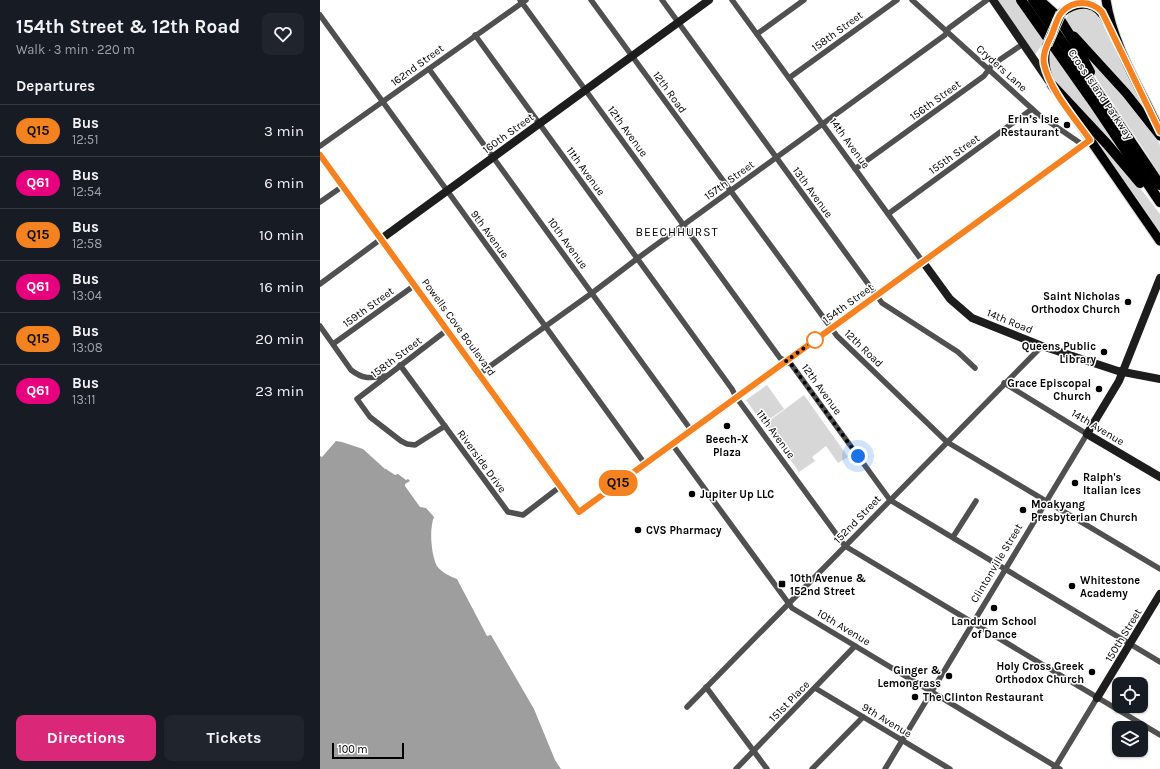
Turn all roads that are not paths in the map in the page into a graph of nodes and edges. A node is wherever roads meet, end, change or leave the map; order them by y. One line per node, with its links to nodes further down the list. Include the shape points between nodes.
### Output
1 (591, 0): 25 (street, 12th Road)
2 (662, 0): 19 (street, 13th Avenue)
3 (709, 0): 19 (street, 160th Street)
4 (732, 0): 21 (street, 14th Avenue)
5 (804, 0): 21 (street)
6 (897, 0): 28 (street, 158th Street)
7 (912, 0): 20 (street, Cryders Lane)
8 (987, 0): 20 (street, 157th Street)
9 (993, 0): 23 (street)
10 (1021, 0): 49 (highway, Cross Island Parkway)
11 (1033, 0): 33 (highway, Cross Island Parkway)
12 (1039, 0): 18 (highway)
13 (1046, 0): 18 (street)
14 (1066, 0): 18 (main road)
15 (1106, 0): 24 (main road)
16 (523, 1): 22 (street, 162nd Street); 30 (street, 12th Avenue)
17 (320, 15): 31 (street, 9th Avenue)
18 (1060, 15): 24 (main road, via 1077,2 1093,4 1104,16); 29 (main road, bridge, via 1044,53); 33 (highway); 37 (main road, via 1087,51 1126,93)
19 (678, 22): 25 (street, 160th Street); 42 (street, 13th Avenue)
20 (947, 32): 27 (street, Cryders Lane); 35 (street, 157th Street)
21 (757, 34): 28 (street, 14th Avenue)
22 (475, 35): 26 (street, 162nd Street); 34 (street, 11th Avenue)
23 (1023, 44): 27 (street, 156th Street, via 992,65); 29 (street)
24 (1121, 52): 36 (main road)
25 (632, 56): 30 (street, 160th Street); 47 (street, 12th Road)
26 (429, 68): 31 (street, 162nd Street); 41 (street, 10th Avenue)
27 (990, 70): 32 (street, Cryders Lane); 43 (street, 156th Street)
28 (789, 78): 35 (street, 14th Avenue)
29 (1052, 85): 38 (main road); 50 (highway, via 1118,157)
30 (586, 90): 34 (street, 160th Street); 52 (street, 12th Avenue)
31 (383, 102): 39 (street, 162nd Street); 46 (street, 9th Avenue)
32 (1032, 109): 38 (street, Cryders Lane, via 1047,122); 51 (street, 155th Street)
33 (1116, 119): 44 (highway, Cross Island Parkway)
34 (539, 123): 41 (street, 160th Street); 55 (street, 11th Avenue)
35 (822, 124): 42 (street, 157th Street); 43 (street, 14th Avenue)
36 (1160, 132)
37 (1160, 136)
38 (1086, 143): 54 (main road); 56 (street, 154th Street)
39 (320, 146)
40 (320, 155): 45 (street, Powells Cove Boulevard)
41 (493, 157): 46 (street, 160th Street); 60 (street, 10th Avenue)
42 (776, 158): 47 (street, 157th Street); 61 (street, 13th Avenue)
43 (855, 169): 51 (street, 14th Avenue)
44 (1160, 185)
45 (343, 186): 48 (street); 53 (street, Powells Cove Boulevard)
46 (446, 191): 53 (street, 160th Street); 64 (street, 9th Avenue)
47 (730, 191): 52 (street, 157th Street); 65 (street, 12th Road)
48 (320, 202)
49 (1160, 202)
50 (1160, 209)
51 (888, 214): 56 (street, 14th Avenue)
52 (684, 225): 55 (street, 157th Street); 69 (street, 12th Avenue, via 780,358)
53 (381, 239): 58 (street, 160th Street); 59 (street, Powells Cove Boulevard)
54 (1160, 242)
55 (638, 258): 60 (street, 157th Street); 77 (street, 11th Avenue)
56 (922, 262): 61 (street, 154th Street); 62 (street, 14th Avenue)
57 (1160, 278): 72 (street, Clintonville Street)
58 (320, 284)
59 (415, 285): 66 (street, Powells Cove Boulevard); 67 (street, 159th Street)
60 (592, 293): 64 (street, 157th Street); 80 (street, 10th Avenue)
61 (876, 295): 65 (street, 154th Street); 71 (street, 13th Avenue, via 882,303 958,352)
62 (950, 299): 68 (street, 14th Road, via 972,318)
63 (320, 326): 67 (street)
64 (545, 326): 73 (street, 157th Street); 84 (street, 9th Avenue)
65 (831, 328): 69 (street, 154th Street); 82 (street, 12th Road)
66 (448, 330): 70 (street, 158th Street); 73 (street, Powells Cove Boulevard)
67 (333, 344): 74 (street, via 351,370 358,375 366,378)
68 (1042, 346): 72 (street, 14th Road); 76 (street, 152nd Street)
69 (786, 361): 77 (street, 154th Street); 87 (street, 12th Avenue, via 791,364)
70 (400, 365): 74 (street, 158th Street); 79 (street, Riverside Drive)
71 (975, 368)
72 (1123, 372): 75 (street, 14th Road); 81 (street, Clintonville Street)
73 (479, 374): 86 (street, Powells Cove Boulevard)
74 (387, 376): 78 (street, 158th Street)
75 (1160, 379)
76 (1004, 383): 81 (street, 14th Avenue); 82 (street, 152nd Street)
77 (736, 397): 80 (street, 154th Street); 92 (street, 11th Avenue)
78 (357, 399): 79 (street, Riverside Drive, via 370,417 407,444 415,445)
79 (445, 426): 86 (street, Riverside Drive, via 508,512 523,515)
80 (691, 430): 83 (street, 154th Street)
81 (1087, 434): 85 (street, 14th Avenue); 89 (street, Clintonville Street)
82 (947, 442): 87 (street, 152nd Street); 89 (street, 12th Road)
83 (672, 444): 84 (street, 154th Street); 96 (street, 10th Avenue)
84 (645, 464): 90 (street, 154th Street)
85 (1160, 477)
86 (561, 486): 90 (street, Powells Cove Boulevard)
87 (890, 500): 91 (street, 12th Avenue); 92 (street, 152nd Street)
88 (976, 501): 91 (street)
89 (1046, 501): 93 (street, Clintonville Street); 94 (street, 12th Road)
90 (579, 512)
91 (953, 537): 93 (street, 12th Avenue)
92 (845, 546): 96 (street, 152nd Street); 97 (street, 11th Avenue)
93 (1005, 569): 97 (street, Clintonville Street); 98 (street, 12th Avenue)
94 (1160, 569)
95 (1160, 594): 98 (street, 150th Street)
96 (788, 603): 99 (street, 10th Avenue, via 792,608); 101 (street, 152nd Street)
97 (973, 623): 103 (street, Clintonville Street); 104 (street, 11th Avenue)
98 (1130, 644): 100 (street, 12th Avenue); 104 (street, 150th Street)
99 (855, 646): 102 (street, 151st Place); 103 (street, 10th Avenue)
100 (1160, 662)
101 (706, 687): 105 (street, 152nd Street); 109 (street)
102 (815, 688): 106 (street, 9th Avenue); 109 (street, 151st Place)
103 (931, 691): 108 (street, Clintonville Street); 110 (street, 10th Avenue)
104 (1097, 698): 107 (street, 11th Avenue); 110 (street, 150th Street)
105 (687, 707)
106 (863, 717): 108 (street, 9th Avenue); 113 (street)
107 (1160, 735)
108 (902, 740): 114 (street, Clintonville Street); 115 (street, 9th Avenue)
109 (754, 751): 111 (street, 151st Place); 112 (street)
110 (1057, 768)
111 (736, 769)
112 (767, 769)
113 (812, 769)
114 (885, 769)
115 (950, 769)

